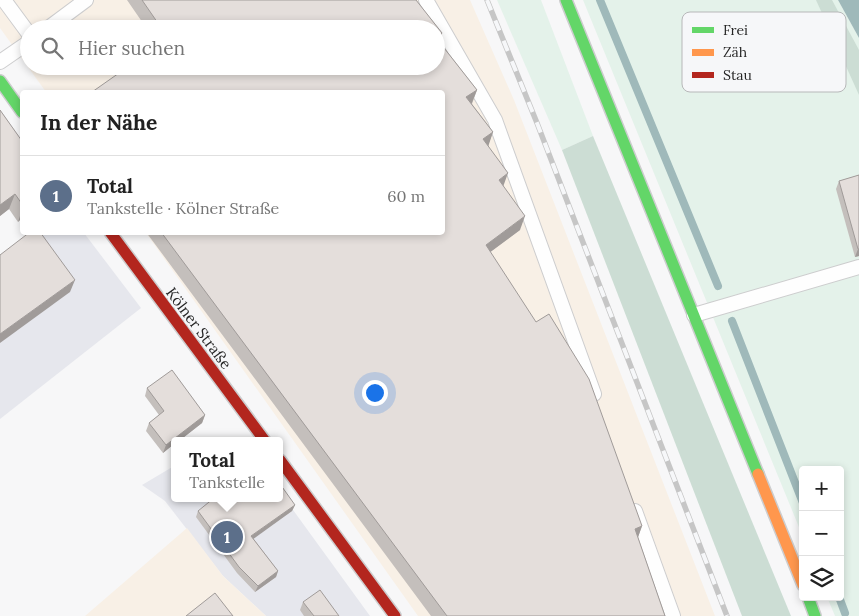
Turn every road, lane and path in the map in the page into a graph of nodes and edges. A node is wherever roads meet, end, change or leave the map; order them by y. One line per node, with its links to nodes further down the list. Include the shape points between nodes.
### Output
1 (4, 0): 7 (lane)
2 (86, 0): 5 (lane)
3 (426, 0): 6 (lane)
4 (566, 0): 15 (main road)
5 (59, 20)
6 (438, 20)
7 (20, 22)
8 (445, 33): 16 (lane, via 495,120)
9 (20, 48): 10 (lane)
10 (0, 62)
11 (0, 81): 12 (main road)
12 (20, 109)
13 (112, 235): 17 (main road, Kölner Straße)
14 (859, 267): 15 (lane)
15 (694, 315): 20 (main road)
16 (599, 410)
17 (262, 437)
18 (283, 464): 22 (main road)
19 (630, 494): 23 (lane)
20 (799, 575)
21 (809, 601): 24 (main road)
22 (395, 616)
23 (673, 616)
24 (815, 616)

